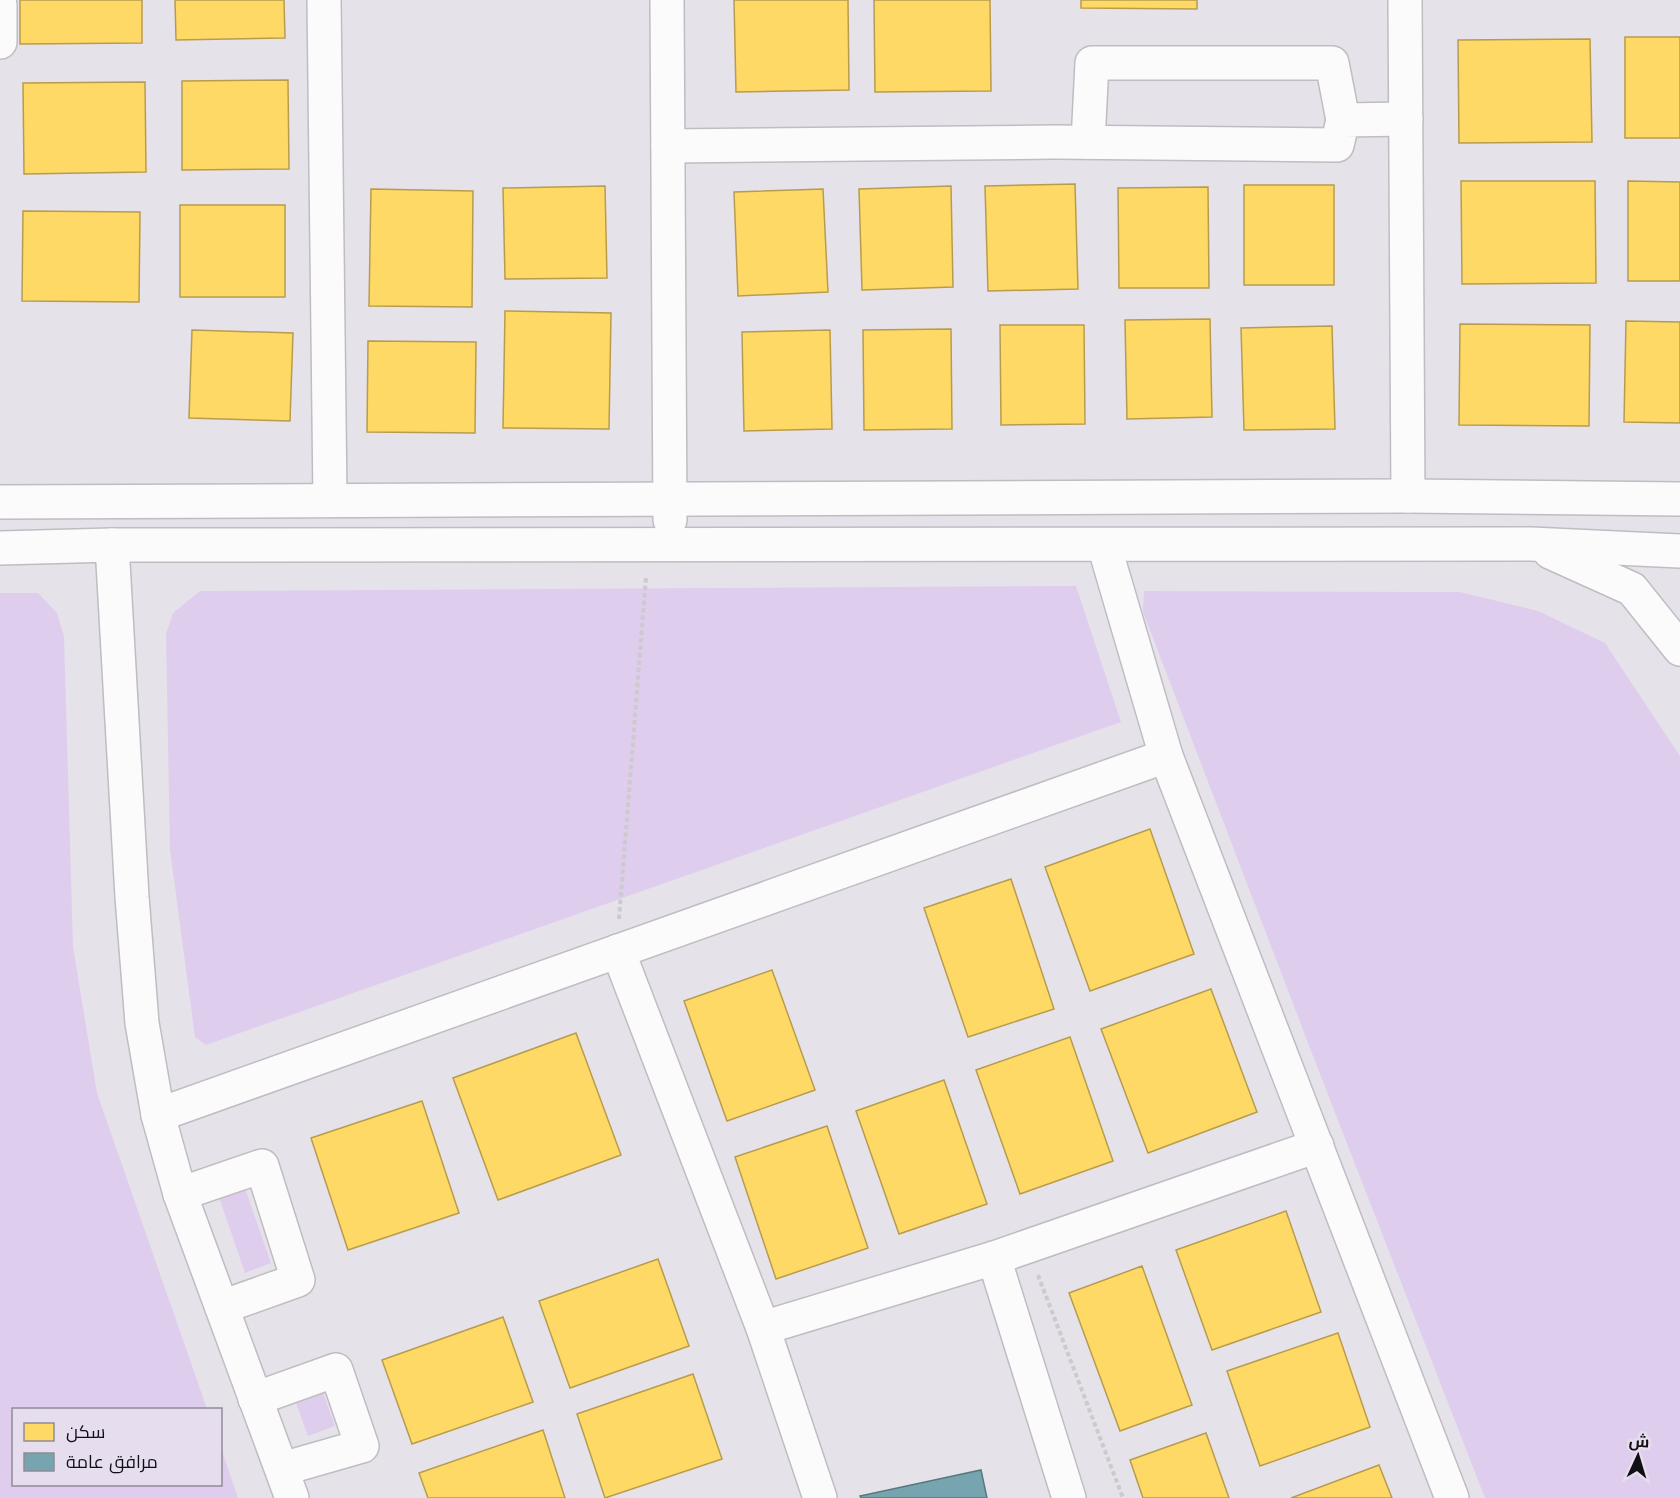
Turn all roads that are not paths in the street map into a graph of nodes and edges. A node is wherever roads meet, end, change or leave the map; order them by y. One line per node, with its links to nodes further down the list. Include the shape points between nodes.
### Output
1 (324, 0): 12 (street)
2 (667, 0): 9 (street)
3 (1405, 0): 6 (street)
4 (0, 5): 5 (street)
5 (0, 42)
6 (1406, 119): 7 (street); 10 (street)
7 (1343, 120): 8 (street, via 1337,144); 8 (street, via 1332,63 1092,63)
8 (1088, 142): 9 (street)
9 (668, 146): 11 (street)
10 (1408, 496): 11 (street); 14 (street)
11 (669, 498): 12 (street); 15 (street)
12 (330, 499): 13 (street)
13 (0, 502)
14 (1679, 502)
15 (670, 544): 17 (street); 18 (street)
16 (1532, 544): 18 (street); 20 (street); 21 (street, via 1632,589)
17 (112, 545): 19 (street); 24 (street, via 142,1023)
18 (1104, 545): 22 (street)
19 (0, 548)
20 (1680, 551)
21 (1680, 649)
22 (1166, 756): 23 (street); 25 (street)
23 (618, 951): 24 (street); 29 (street)
24 (158, 1115): 26 (street)
25 (1317, 1146): 27 (street); 34 (street)
26 (180, 1194): 28 (street); 28 (street, via 262,1166 298,1280)
27 (994, 1258): 29 (street); 33 (street)
28 (222, 1307): 30 (street)
29 (763, 1328): 32 (street)
30 (255, 1399): 31 (street); 31 (street, via 336,1370 362,1446)
31 (287, 1484)
32 (819, 1498)
33 (1069, 1498)
34 (1452, 1498)

